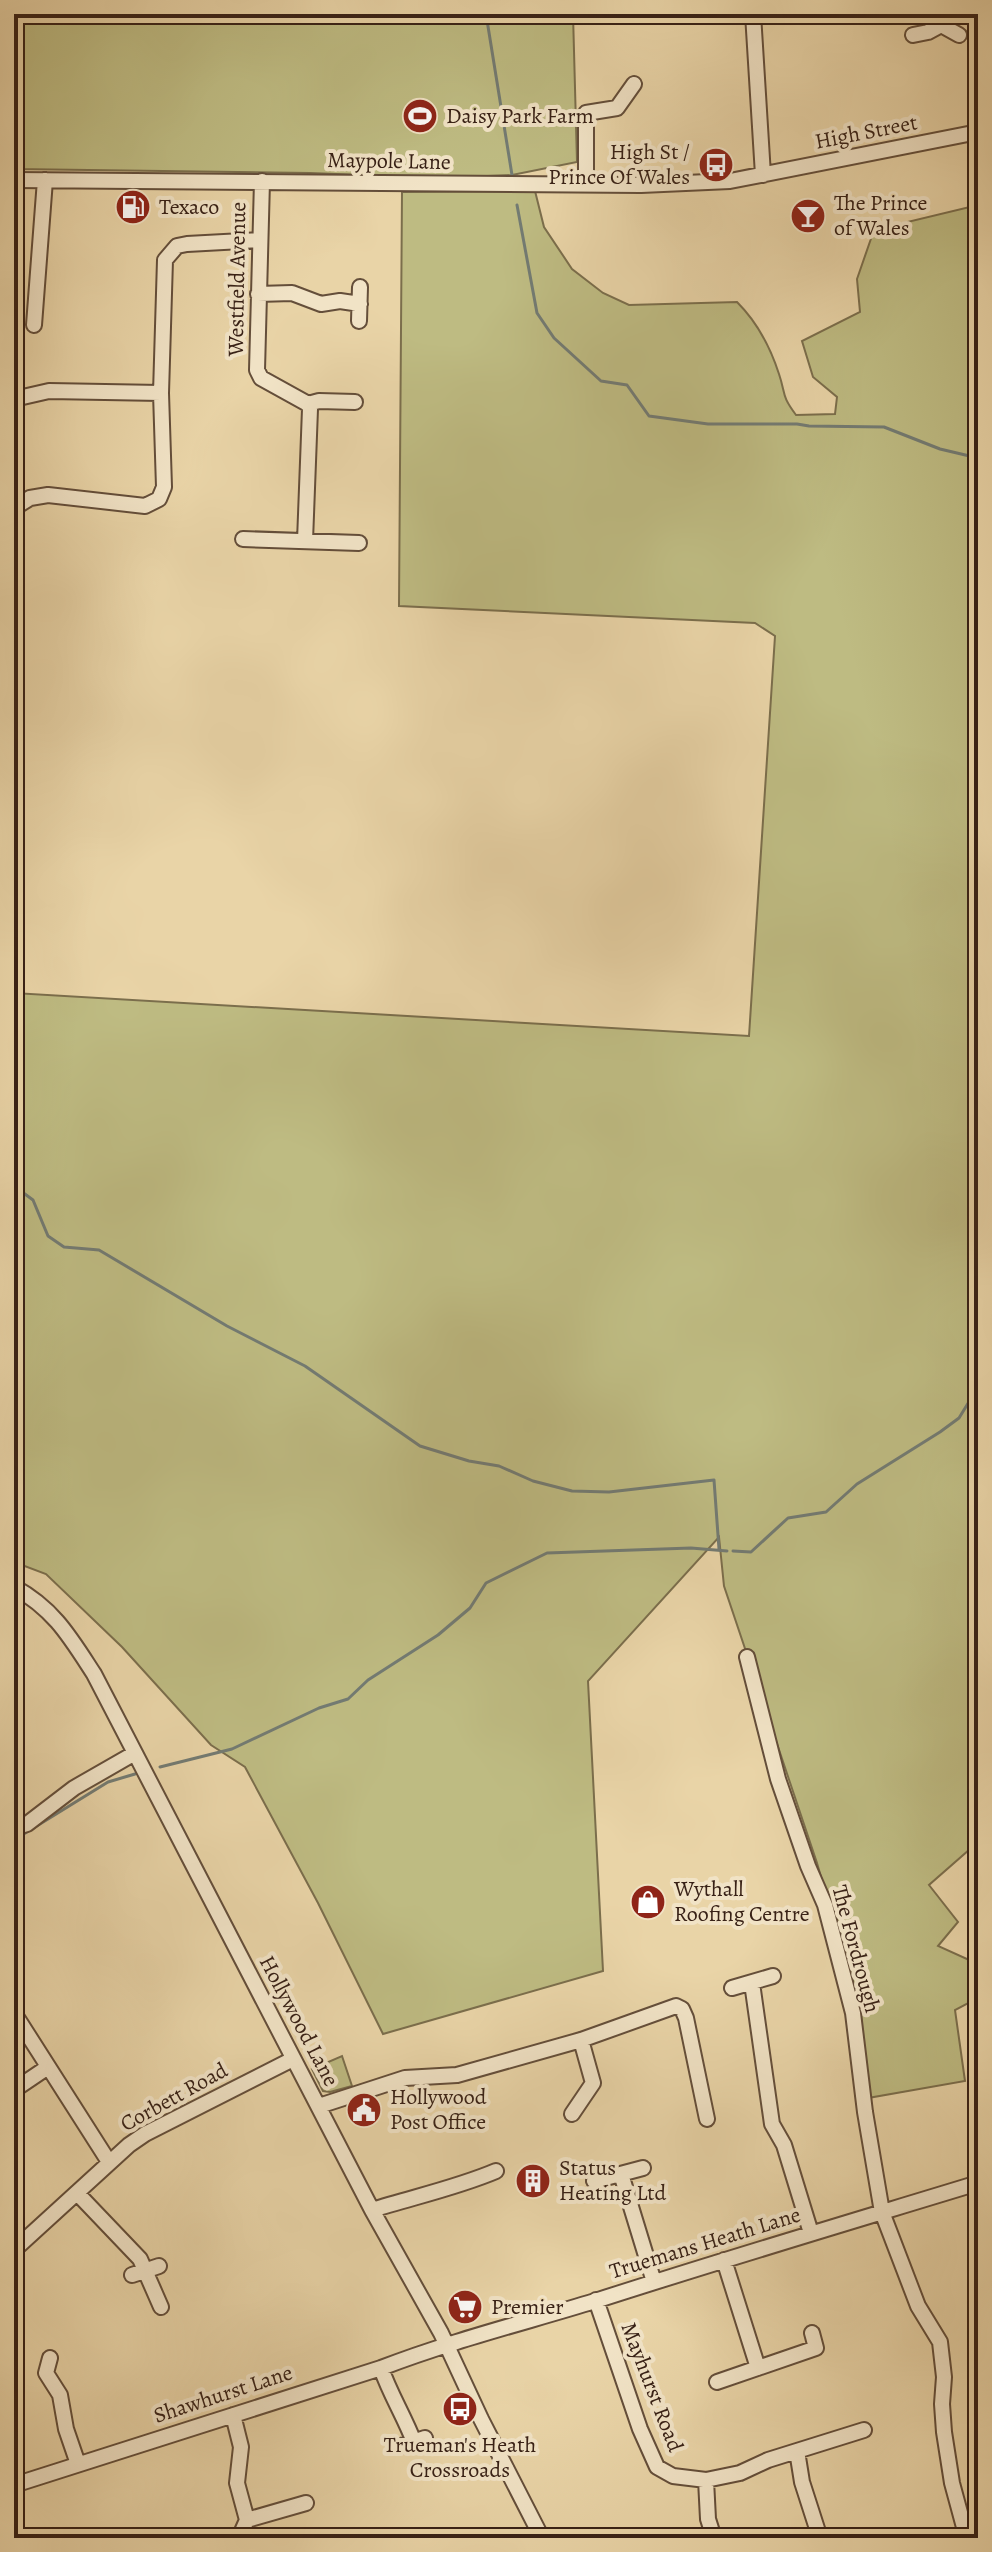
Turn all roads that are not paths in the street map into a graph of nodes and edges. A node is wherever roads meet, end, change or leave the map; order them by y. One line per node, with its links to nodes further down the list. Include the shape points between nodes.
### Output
1 (753, 14): 7 (street)
2 (943, 20): 3 (street, via 928,32); 4 (street)
3 (913, 35)
4 (959, 35)
5 (634, 84): 11 (street, via 617,108 586,113)
6 (978, 132): 7 (street, High Street)
7 (763, 175): 11 (street, Maypole Lane)
8 (14, 180): 9 (street, Maypole Lane)
9 (45, 180): 10 (street, Maypole Lane); 17 (street)
10 (262, 181): 11 (street, Maypole Lane); 12 (street, Westfield Avenue)
11 (586, 185)
12 (260, 240): 14 (street, Westfield Avenue); 18 (street, via 187,244 168,255 163,266)
13 (360, 287): 15 (street)
14 (258, 294): 15 (street, via 292,293 321,304); 21 (street, Westfield Avenue, via 258,374)
15 (360, 304): 16 (street)
16 (359, 321)
17 (35, 327)
18 (161, 393): 19 (street, via 49,391); 22 (street, via 164,487 159,499 145,506 48,495)
19 (14, 399)
20 (355, 402): 21 (street)
21 (308, 404): 24 (street)
22 (14, 508)
23 (243, 539): 24 (street)
24 (305, 541): 25 (street)
25 (359, 543)
26 (14, 1587): 28 (street, Hollywood Lane, via 62,1625)
27 (747, 1657): 49 (street, The Fordrough, via 778,1779 825,1905 853,2013)
28 (135, 1753): 29 (street); 35 (street, Hollywood Lane)
29 (14, 1828)
30 (773, 1976): 31 (street)
31 (752, 1983): 32 (street); 50 (street, via 772,2124 784,2145)
32 (732, 1988)
33 (14, 2013): 36 (street)
34 (581, 2040): 38 (street, via 457,2075 405,2078); 39 (street, via 676,2006 682,2009); 40 (street, via 593,2083)
35 (293, 2059): 38 (street, Hollywood Lane); 41 (street, Corbett Road, via 145,2134)
36 (48, 2067): 37 (street); 41 (street)
37 (14, 2090)
38 (319, 2106): 48 (street, Hollywood Lane)
39 (710, 2111)
40 (572, 2114)
41 (109, 2162): 47 (street, Corbett Road)
42 (643, 2168): 44 (street)
43 (496, 2171): 48 (street, via 473,2172)
44 (621, 2174): 45 (street); 53 (street)
45 (594, 2181)
46 (978, 2183): 49 (street, Truemans Heath Lane)
47 (77, 2193): 51 (street, Corbett Road); 55 (street, via 140,2259)
48 (372, 2210): 57 (street, Hollywood Lane)
49 (882, 2212): 50 (street, Truemans Heath Lane); 71 (street, The Fordrough, via 918,2306 940,2342 944,2432)
50 (811, 2233): 52 (street, Truemans Heath Lane)
51 (14, 2250)
52 (724, 2260): 53 (street, Truemans Heath Lane); 60 (street)
53 (654, 2282): 54 (street, Truemans Heath Lane)
54 (596, 2300): 57 (street, Truemans Heath Lane); 67 (street, Mayhurst Road, via 657,2467 673,2476)
55 (161, 2307)
56 (812, 2333): 60 (street, via 816,2348)
57 (446, 2344): 59 (street, Shawhurst Lane); 73 (street, Hollywood Lane)
58 (51, 2354): 66 (street, via 46,2373 60,2395)
59 (381, 2368): 62 (street, Shawhurst Lane); 64 (street)
60 (758, 2368): 61 (street)
61 (717, 2382)
62 (233, 2415): 66 (street, Shawhurst Lane); 70 (street, via 241,2447 237,2483)
63 (864, 2430): 65 (street, Mayhurst Road)
64 (413, 2442)
65 (797, 2451): 67 (street, Mayhurst Road); 75 (street)
66 (78, 2464): 68 (street, Shawhurst Lane)
67 (706, 2480): 74 (street)
68 (14, 2485)
69 (306, 2503): 70 (street)
70 (247, 2520): 72 (street)
71 (965, 2531)
72 (239, 2538)
73 (542, 2538)
74 (714, 2538)
75 (820, 2538)

